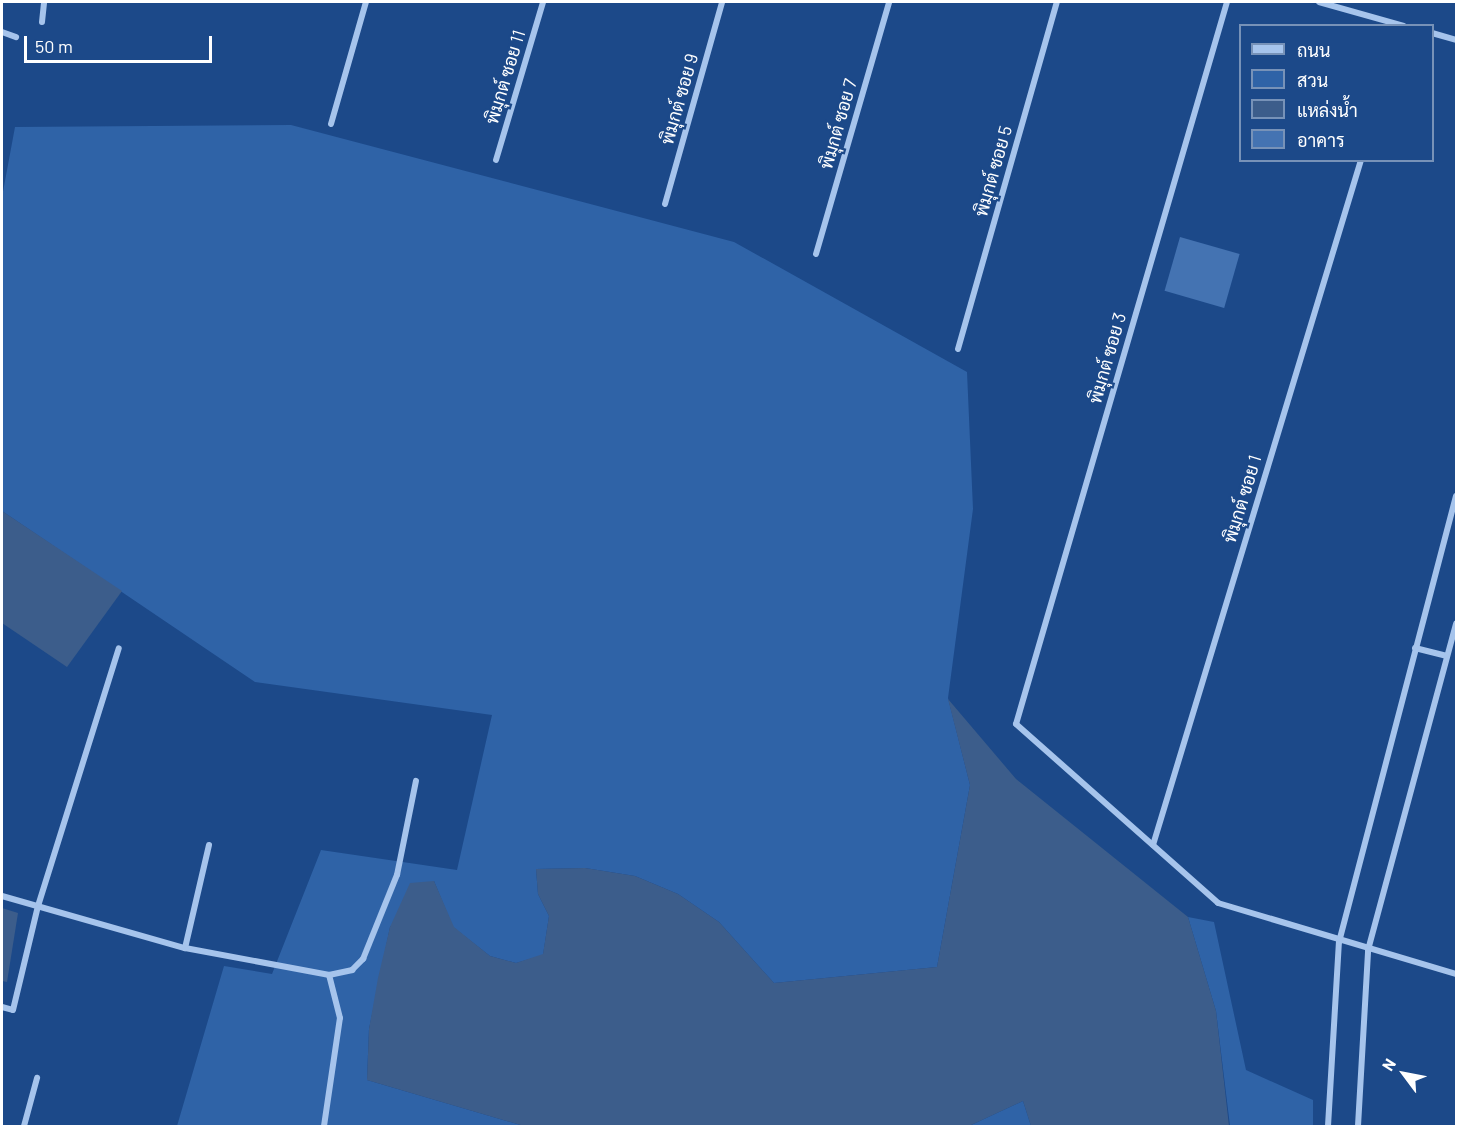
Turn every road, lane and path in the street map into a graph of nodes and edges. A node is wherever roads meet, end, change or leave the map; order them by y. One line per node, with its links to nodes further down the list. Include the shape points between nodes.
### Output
1 (44, 2): 9 (street)
2 (366, 2): 15 (street)
3 (543, 2): 16 (street, พิมุกต์ ซอย 11)
4 (722, 2): 18 (street, พิมุกต์ ซอย 9)
5 (889, 2): 19 (street, พิมุกต์ ซอย 7)
6 (1057, 2): 20 (street, พิมุกต์ ซอย 5)
7 (1227, 2): 28 (street, พิมุกต์ ซอย 3, via 1016,724)
8 (1318, 2): 10 (street)
9 (42, 22)
10 (1398, 24)
11 (2, 32): 13 (street)
12 (1434, 34): 14 (street)
13 (16, 37)
14 (1456, 40)
15 (331, 124)
16 (496, 160)
17 (1359, 162): 28 (street, พิมุกต์ ซอย 1)
18 (664, 204)
19 (816, 254)
20 (958, 349)
21 (1456, 496): 24 (street)
22 (1456, 624): 25 (street)
23 (118, 648): 30 (street)
24 (1415, 648): 25 (street); 31 (street)
25 (1448, 656): 33 (street)
26 (416, 781): 35 (street, via 398,875 363,959 352,970)
27 (209, 844): 32 (street)
28 (1153, 845): 31 (street, via 1218,903)
29 (2, 896): 30 (street)
30 (38, 906): 32 (street); 36 (street, via 13,1010)
31 (1339, 942): 33 (street); 40 (street)
32 (185, 948): 35 (street)
33 (1368, 950): 34 (street); 41 (street)
34 (1456, 974)
35 (328, 975): 39 (street, via 340,1018)
36 (2, 1007)
37 (37, 1078): 38 (street)
38 (24, 1126)
39 (324, 1126)
40 (1328, 1126)
41 (1358, 1126)

